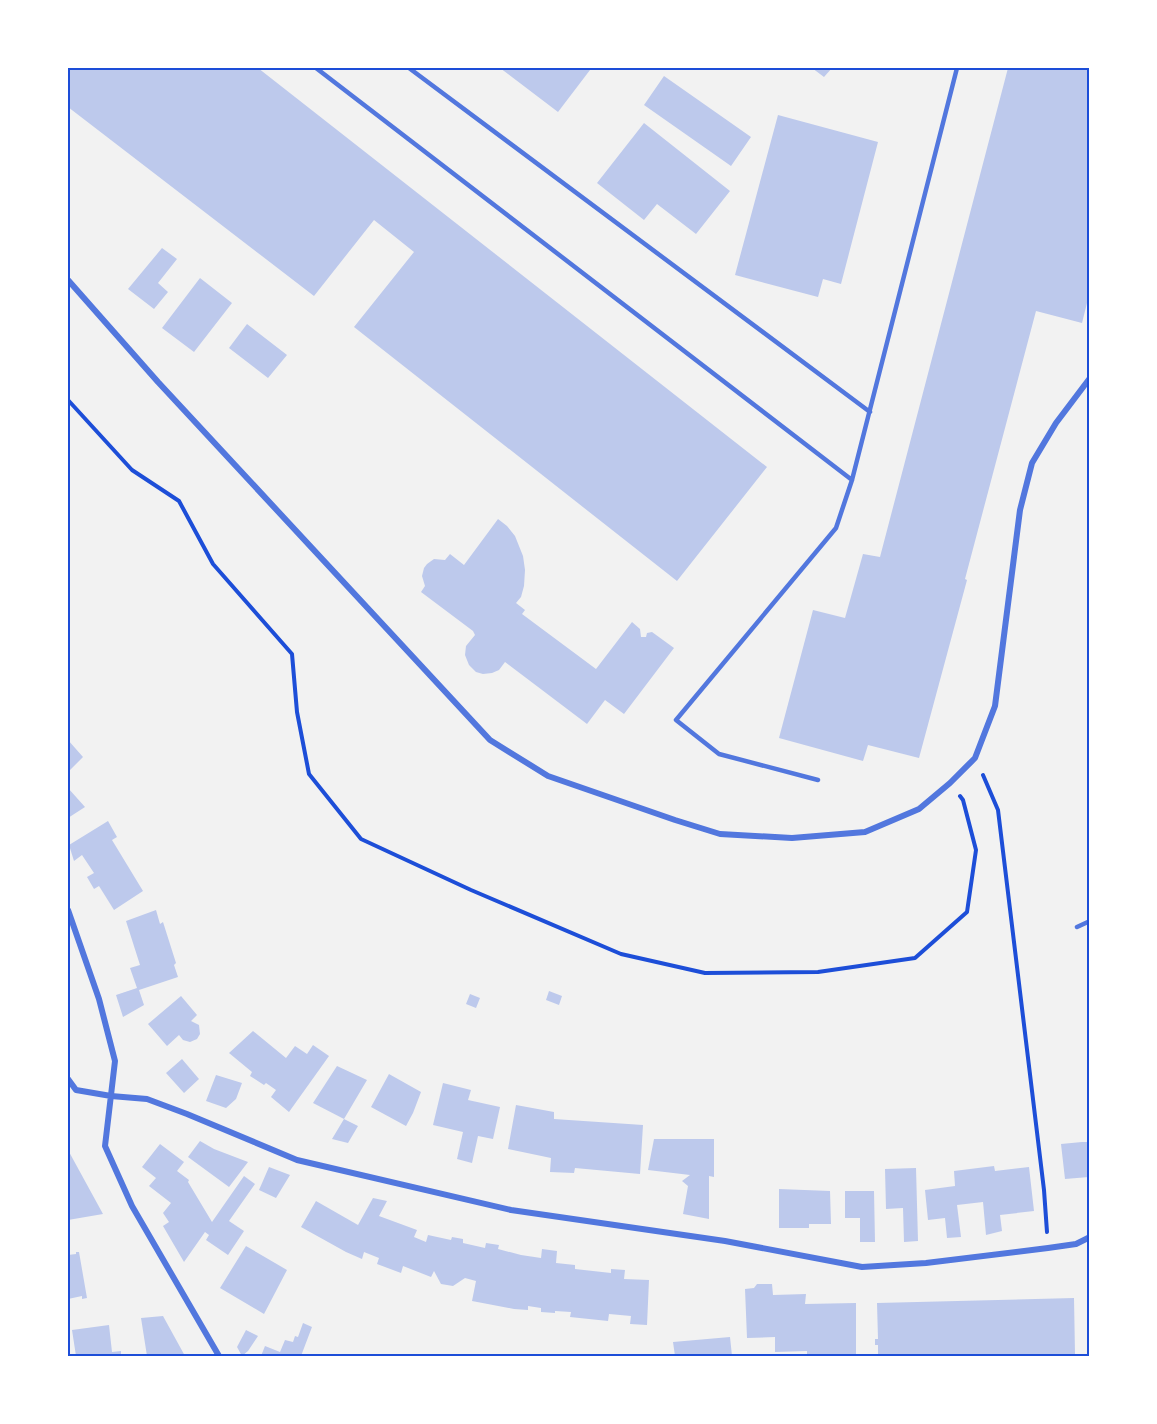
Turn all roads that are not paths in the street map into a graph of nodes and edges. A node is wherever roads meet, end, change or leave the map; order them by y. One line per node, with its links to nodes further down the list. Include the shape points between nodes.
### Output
1 (316, 68): 7 (lane)
2 (409, 68): 6 (lane)
3 (957, 68): 6 (lane)
4 (68, 280): 5 (street, via 490,740 548,776 720,834 792,838 865,832 919,809 975,758 995,706 1020,510 1032,463)
5 (1089, 378)
6 (870, 412): 7 (lane)
7 (852, 480): 8 (lane, via 836,528 676,720 719,754)
8 (818, 780)
9 (68, 910): 13 (street, via 115,1061)
10 (1089, 921): 11 (lane)
11 (1077, 927)
12 (68, 1079): 13 (street, via 76,1090)
13 (111, 1096): 14 (street, via 147,1099 297,1160 511,1210 862,1267 1048,1248 1076,1244); 15 (street, via 105,1146 132,1206)
14 (1089, 1237)
15 (219, 1356)

